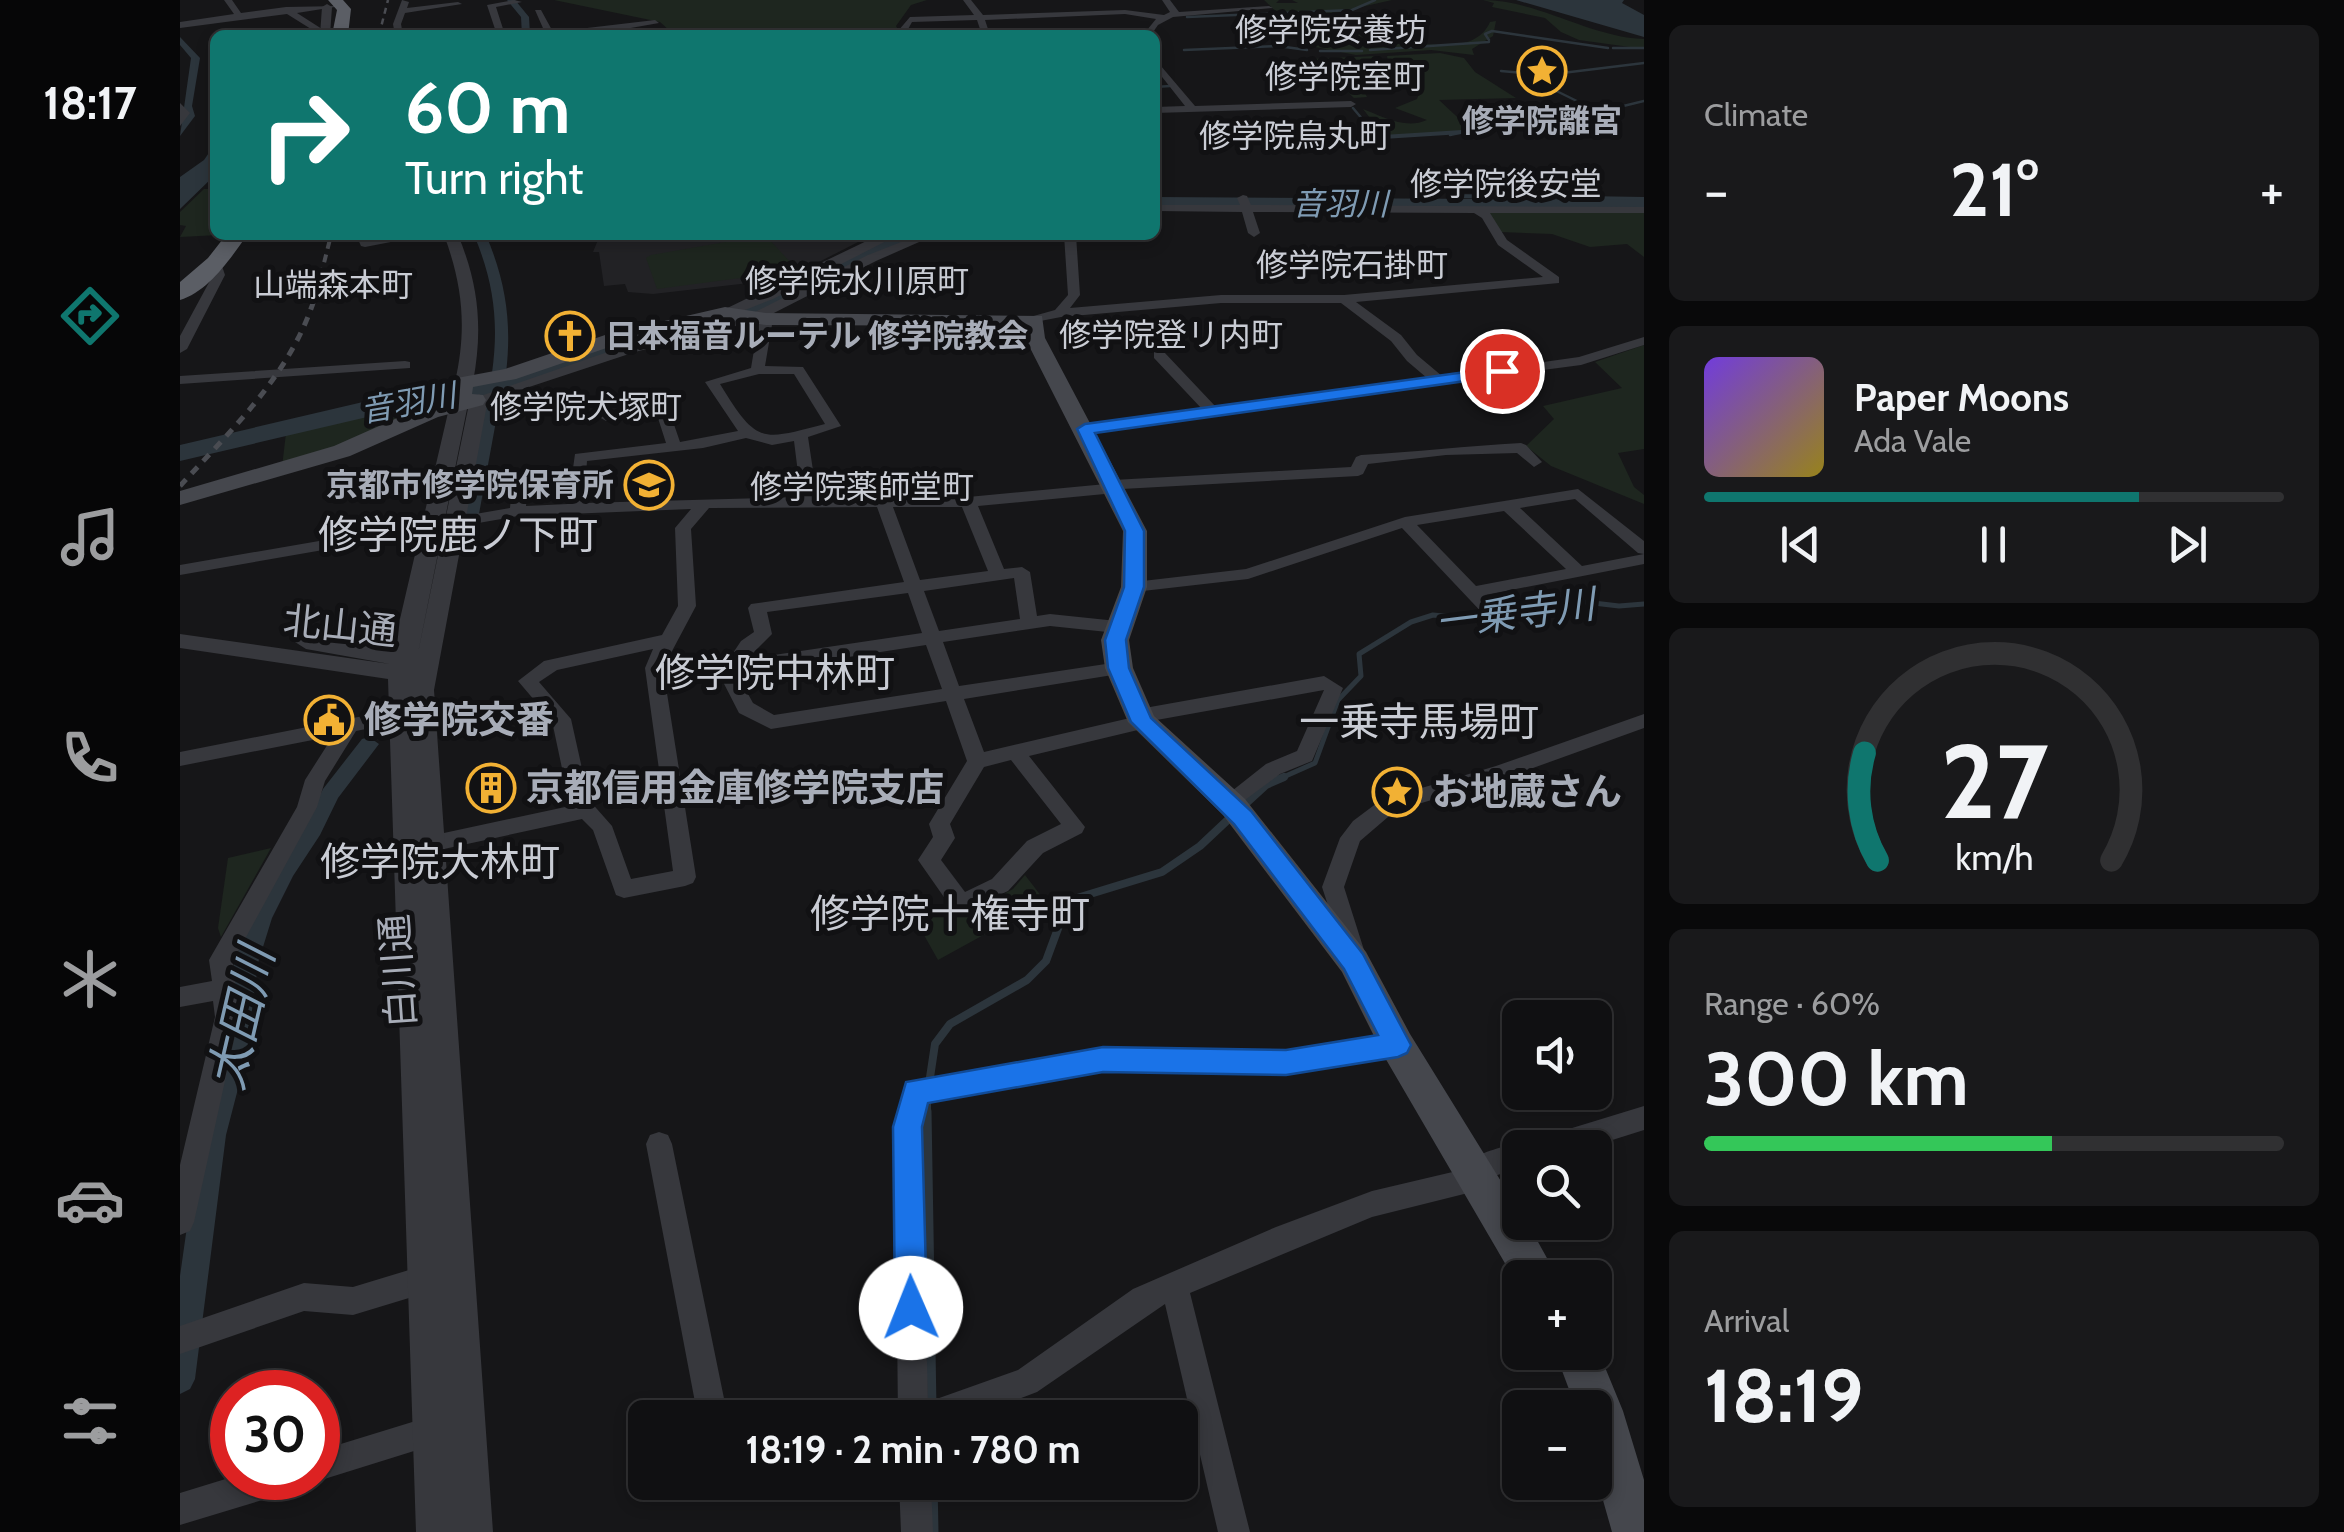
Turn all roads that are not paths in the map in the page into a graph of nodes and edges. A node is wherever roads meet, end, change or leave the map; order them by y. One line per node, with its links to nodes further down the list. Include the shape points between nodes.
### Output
1 (228, 0): 20 (street)
2 (266, 0): 16 (street)
3 (405, 0): 17 (street)
4 (480, 0): 13 (street)
5 (1166, 0): 22 (street)
6 (1100, 1): 8 (street)
7 (517, 2): 13 (street)
8 (1077, 2)
9 (331, 3): 16 (street); 27 (highway)
10 (452, 3): 17 (street)
11 (969, 3): 14 (street); 21 (street); 23 (street, via 936,8)
12 (1060, 3): 19 (street)
13 (491, 5): 29 (street)
14 (987, 5)
15 (1268, 8): 22 (street)
16 (286, 10): 20 (street); 26 (street)
17 (402, 12): 28 (street)
18 (538, 12): 30 (street)
19 (1060, 14): 21 (street); 22 (street)
20 (236, 16): 25 (street)
21 (980, 16): 23 (street); 33 (street)
22 (1168, 17): 34 (street)
23 (942, 18): 32 (street, via 910,20)
24 (656, 23): 31 (street)
25 (184, 25)
26 (319, 30)
27 (327, 30)
28 (399, 30)
29 (499, 30)
30 (548, 30)
31 (626, 30)
32 (903, 30)
33 (984, 30)
34 (1149, 30)
35 (1160, 68): 38 (street)
36 (1338, 91): 38 (street, via 1351,104)
37 (182, 107): 40 (street)
38 (1192, 108): 39 (street)
39 (1160, 110)
40 (180, 123)
41 (1160, 199): 42 (street)
42 (1244, 202): 43 (street); 43 (street, via 1455,200); 44 (street); 46 (street)
43 (1472, 207): 45 (street); 55 (street, via 1487,216 1502,242 1556,280)
44 (1160, 208)
45 (1644, 210)
46 (1254, 233)
47 (233, 240): 53 (highway)
48 (453, 240): 65 (street, 白川通, via 470,282)
49 (466, 240): 65 (street, 白川通, via 491,311)
50 (880, 240): 56 (street)
51 (917, 240): 56 (street, via 788,304)
52 (1070, 240): 57 (street, via 1074,295)
53 (216, 263): 54 (highway); 59 (street, via 219,274)
54 (180, 292)
55 (1344, 298): 57 (street, via 1221,299); 64 (street)
56 (745, 316): 57 (main road); 62 (street); 65 (street); 65 (main road, via 615,338)
57 (1047, 316): 68 (main road, via 1034,338)
58 (1644, 340): 64 (street, via 1581,361)
59 (180, 349)
60 (1159, 355): 66 (street)
61 (406, 365): 63 (street)
62 (759, 370): 69 (street, via 712,382); 70 (street, via 798,370 834,420 834,426)
63 (180, 380)
64 (1438, 380): 66 (street)
65 (476, 392): 75 (main road, via 342,451); 84 (street, 白川通)
66 (1212, 412): 68 (street)
67 (606, 416): 71 (street, via 662,410)
68 (1085, 429): 74 (main road)
69 (744, 434): 70 (street, via 770,443); 71 (street)
70 (800, 434): 76 (street)
71 (674, 446): 81 (street, via 580,457)
72 (1534, 462): 74 (street, via 1521,448 1475,449 1360,460 1358,471)
73 (520, 486): 82 (street)
74 (1114, 486): 77 (street); 91 (main road, via 1134,531)
75 (180, 498)
76 (810, 502): 78 (street); 79 (street)
77 (968, 502): 79 (street); 89 (street)
78 (705, 503): 81 (street); 99 (street, via 683,528 687,610)
79 (884, 503): 90 (street)
80 (1507, 504): 83 (street); 85 (street, via 1578,494); 88 (street)
81 (576, 509): 82 (street)
82 (518, 512): 84 (street)
83 (1405, 522): 91 (street, via 1248,574); 92 (street)
84 (442, 523): 87 (street); 100 (street, 白川通)
85 (1644, 549)
86 (1644, 559): 88 (street)
87 (180, 570)
88 (1579, 572): 92 (street)
89 (998, 574): 90 (street); 94 (street, via 1022,572)
90 (914, 586): 97 (street); 101 (street, via 757,608 763,634)
91 (1134, 587): 96 (main road)
92 (1471, 592): 93 (street)
93 (1494, 615)
94 (1029, 622): 96 (street); 97 (street)
95 (180, 624): 100 (street, 北山通)
96 (1117, 627): 102 (main road)
97 (932, 636): 101 (street); 103 (street)
98 (180, 640): 100 (street, 北山通)
99 (667, 640): 112 (street, via 551,665 527,681 560,718); 112 (street, via 654,668 685,878 624,889 602,826)
100 (409, 664): 104 (street, 白川通)
101 (731, 668): 103 (street, via 746,708 770,722)
102 (1119, 668): 103 (street); 105 (main road)
103 (952, 692): 110 (street)
104 (410, 714): 107 (street); 113 (street, 白川通); 125 (street, 白川通)
105 (1141, 719): 108 (street); 111 (main road); 111 (street, via 1324,682 1334,688 1306,756 1273,769)
106 (1644, 721): 114 (street, via 1388,806 1360,827 1333,887)
107 (350, 725): 109 (street); 115 (street, via 314,780 307,807 222,960)
108 (1016, 754): 110 (street); 110 (street, via 1074,827 1035,847 1000,885 960,904 928,860 944,838 939,824)
109 (180, 759)
110 (977, 761)
111 (1235, 809): 114 (main road)
112 (586, 812): 113 (street)
113 (430, 844): 125 (street, 白川通)
114 (1354, 962): 117 (main road)
115 (222, 989): 116 (street); 123 (street, via 227,1018)
116 (180, 996)
117 (1398, 1045): 122 (main road); 130 (street, via 1286,1062 1103,1060 916,1092 908,1127)
118 (1644, 1118): 119 (street)
119 (1605, 1130)
120 (659, 1144): 129 (street)
121 (1502, 1164): 122 (street)
122 (1477, 1174): 124 (main road); 126 (street, via 1372,1204)
123 (181, 1205)
124 (1527, 1260)
125 (442, 1274): 127 (street, via 353,1301 304,1296); 132 (street, 白川通); 133 (street, 白川通)
126 (1176, 1288): 131 (street, via 1143,1299 1027,1382); 141 (street)
127 (180, 1340)
128 (1584, 1370): 142 (main road)
129 (709, 1400)
130 (913, 1400)
131 (976, 1400)
132 (466, 1420): 133 (street); 139 (street, 白川通)
133 (432, 1430): 134 (street); 138 (street, 白川通)
134 (340, 1459)
135 (210, 1500): 137 (street)
136 (916, 1500): 140 (street)
137 (180, 1509)
138 (436, 1532)
139 (473, 1532)
140 (917, 1532)
141 (1234, 1532)
142 (1636, 1532)

